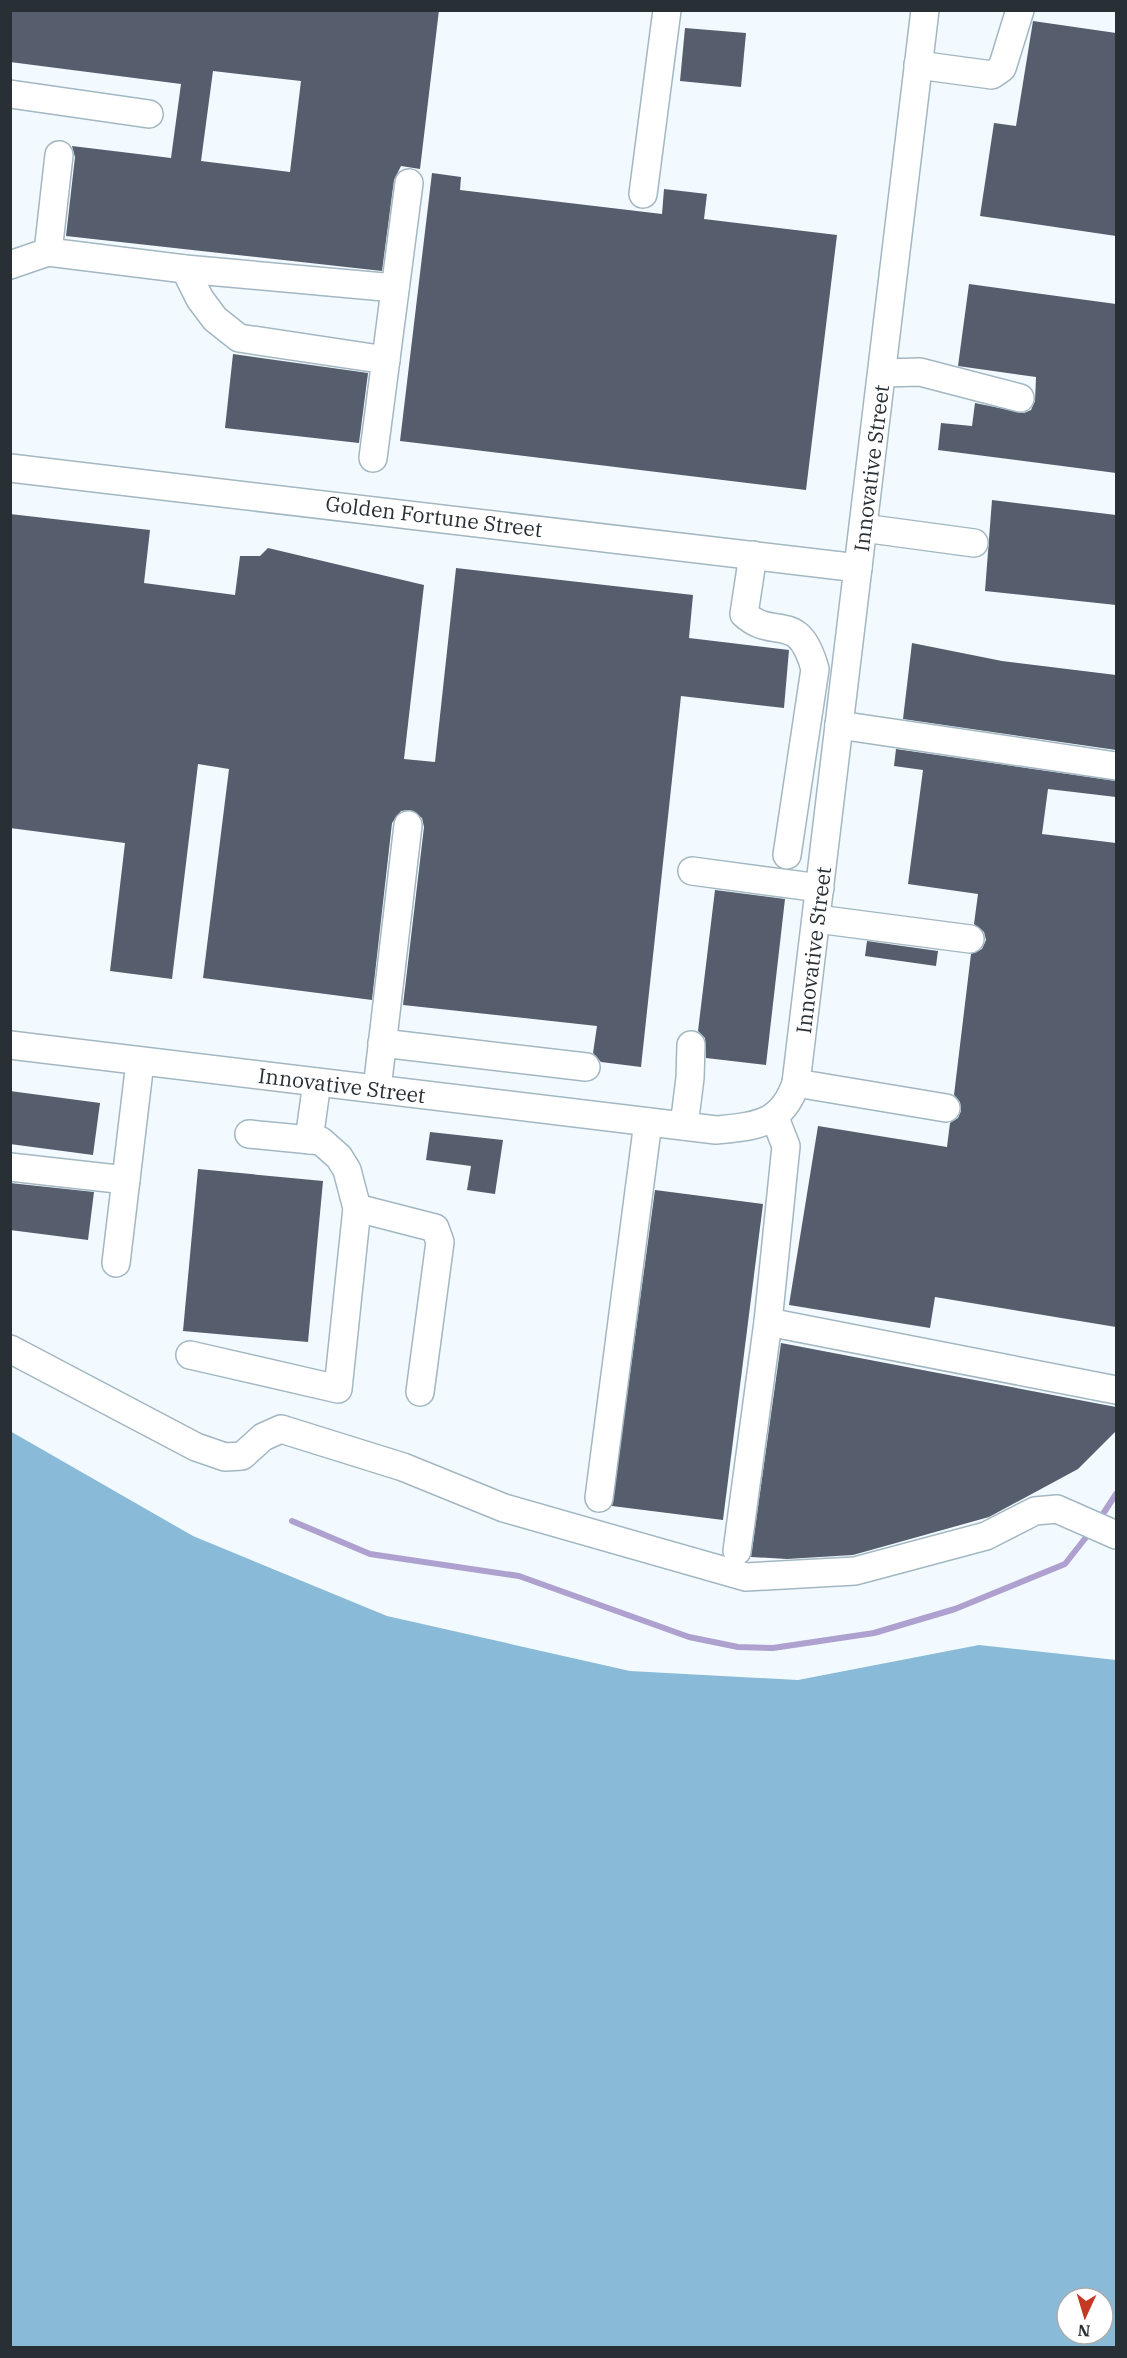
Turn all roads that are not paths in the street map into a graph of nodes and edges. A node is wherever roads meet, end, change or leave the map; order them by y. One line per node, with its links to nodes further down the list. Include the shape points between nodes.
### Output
1 (667, 10): 9 (street)
2 (925, 10): 4 (street, Innovative Street)
3 (1020, 10): 4 (street, via 1002,68 992,75)
4 (918, 65): 15 (street, Innovative Street)
5 (10, 94): 6 (street)
6 (149, 114)
7 (59, 155): 10 (street)
8 (409, 183): 13 (street)
9 (643, 194)
10 (48, 252): 11 (street); 12 (street)
11 (10, 265)
12 (185, 269): 13 (street); 14 (street, via 215,319 239,338)
13 (395, 288): 14 (street)
14 (386, 360): 17 (street)
15 (883, 372): 16 (street, via 920,372); 19 (street, Innovative Street)
16 (1020, 398)
17 (373, 458)
18 (10, 468): 21 (street, Golden Fortune Street)
19 (863, 528): 20 (street); 22 (street, Innovative Street)
20 (974, 543)
21 (753, 555): 22 (street, Golden Fortune Street); 26 (street, via 744,614 754,624 789,628 809,647 815,669)
22 (858, 568): 23 (street, Innovative Street)
23 (839, 725): 24 (street); 27 (street, Innovative Street)
24 (1116, 766)
25 (408, 825): 33 (street)
26 (791, 828): 27 (street); 28 (street)
27 (828, 832): 30 (street, Innovative Street)
28 (787, 855)
29 (692, 871): 30 (street)
30 (820, 888): 31 (street, Innovative Street)
31 (817, 920): 32 (street); 39 (street, Innovative Street)
32 (970, 939)
33 (382, 1043): 37 (street); 40 (street)
34 (10, 1045): 36 (street, Innovative Street)
35 (690, 1045): 44 (street)
36 (140, 1062): 38 (street, Innovative Street); 48 (street)
37 (586, 1067)
38 (317, 1082): 40 (street, Innovative Street); 46 (street)
39 (796, 1083): 41 (street); 42 (street, Innovative Street, via 790,1101)
40 (376, 1089): 43 (street, Innovative Street)
41 (946, 1108)
42 (775, 1118): 44 (street, Innovative Street, via 726,1129); 51 (street, via 786,1146)
43 (648, 1122): 44 (street, Innovative Street); 56 (street)
44 (684, 1126)
45 (249, 1134): 46 (street)
46 (309, 1140): 49 (street, via 321,1141 339,1157 347,1170)
47 (10, 1167): 48 (street)
48 (126, 1180): 50 (street)
49 (357, 1208): 53 (street, via 338,1389); 55 (street, via 435,1228 440,1242)
50 (116, 1263)
51 (768, 1322): 54 (street); 58 (street)
52 (10, 1349): 57 (street, via 196,1447 225,1457 242,1456 263,1437 281,1429 403,1467 504,1508 746,1577 855,1571 986,1536 1035,1511 1057,1509)
53 (190, 1354)
54 (1116, 1390)
55 (420, 1392)
56 (599, 1498)
57 (1111, 1533)
58 (737, 1551)

